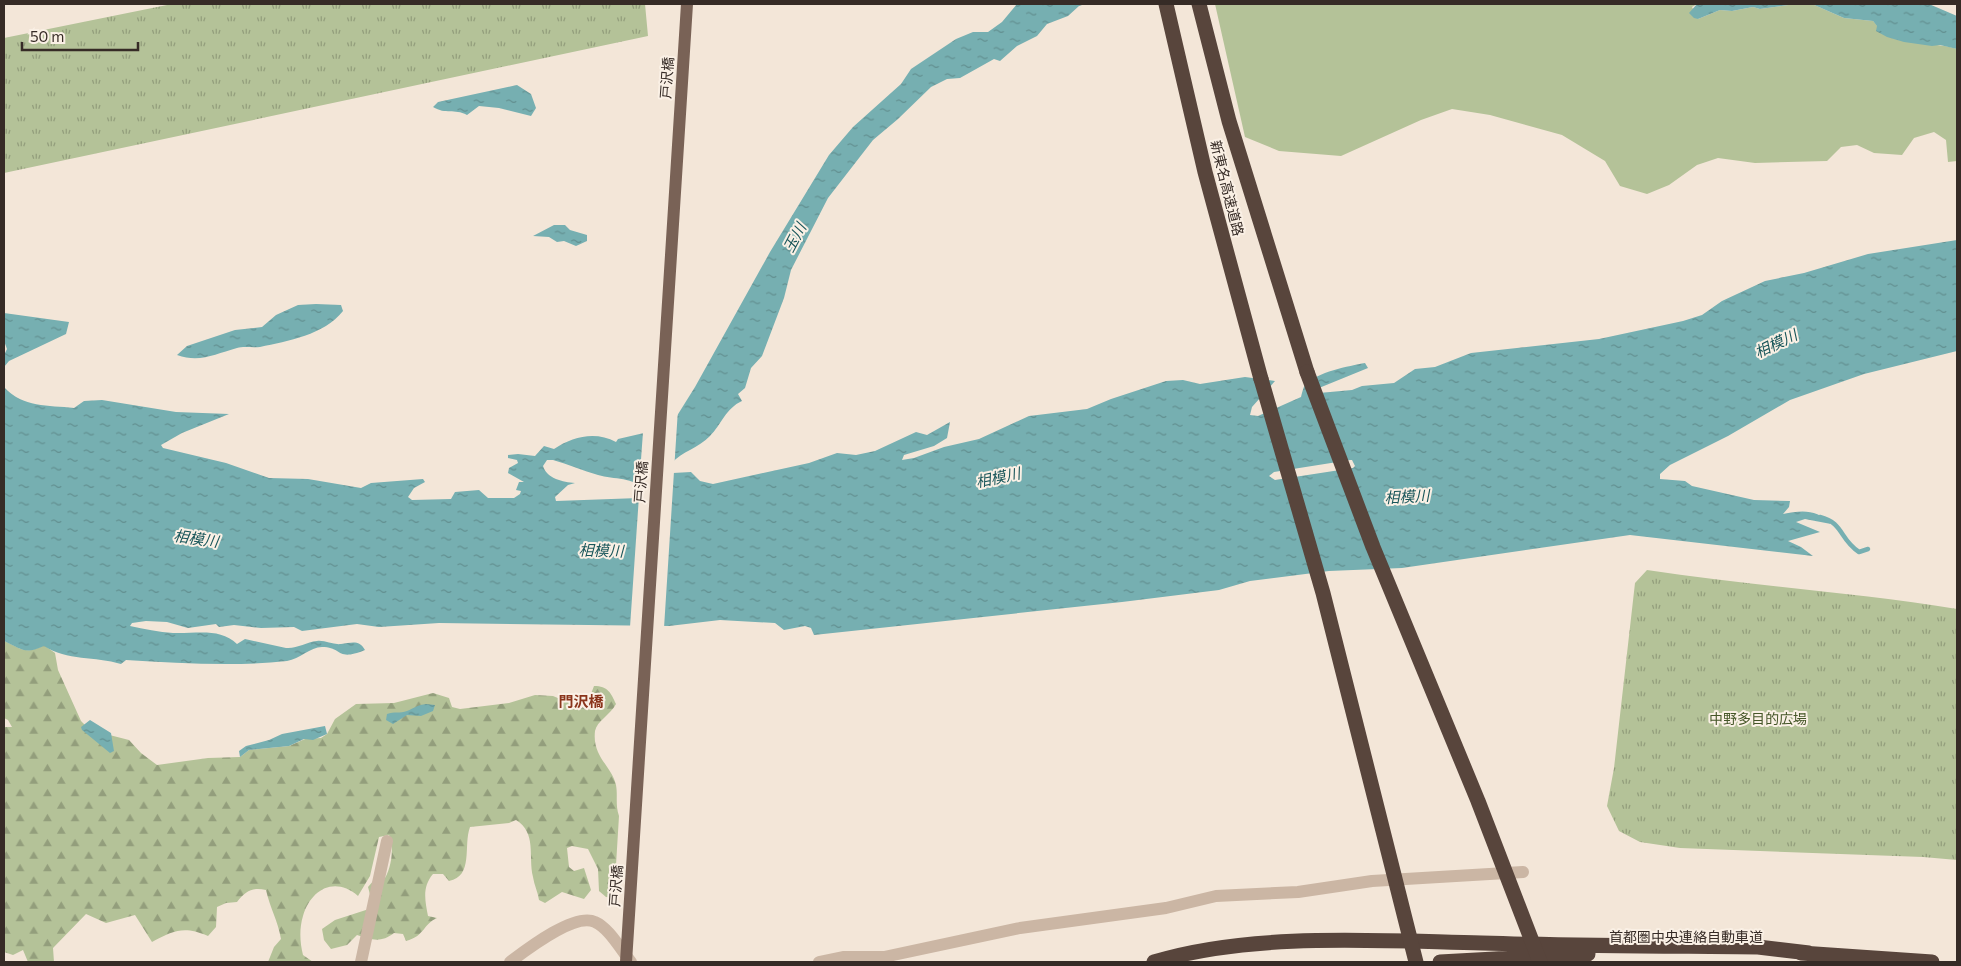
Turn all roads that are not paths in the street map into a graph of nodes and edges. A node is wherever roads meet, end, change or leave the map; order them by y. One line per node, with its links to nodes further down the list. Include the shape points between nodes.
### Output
1 (687, 4): 9 (main road, 戸沢橋, bridge)
2 (1166, 4): 13 (highway, 新東名高速道路, bridge, via 1205,172 1323,593)
3 (1199, 4): 15 (highway, 新東名高速道路, bridge, via 1229,121 1307,372 1373,547 1478,801)
4 (387, 841): 7 (street)
5 (1523, 872): 11 (street, via 1216,896 1166,908 1020,928 884,957 843,957)
6 (1809, 953): 12 (highway, bridge, via 1758,947 1388,940 1234,946); 14 (highway, 首都圏中央連絡自動車道, via 1584,954); 16 (highway, 首都圏中央連絡自動車道)
7 (360, 962)
8 (510, 962): 10 (street, via 541,939 588,920 598,924)
9 (626, 962)
10 (631, 962)
11 (819, 962)
12 (1154, 962)
13 (1416, 962)
14 (1440, 962)
15 (1540, 962)
16 (1932, 962)

